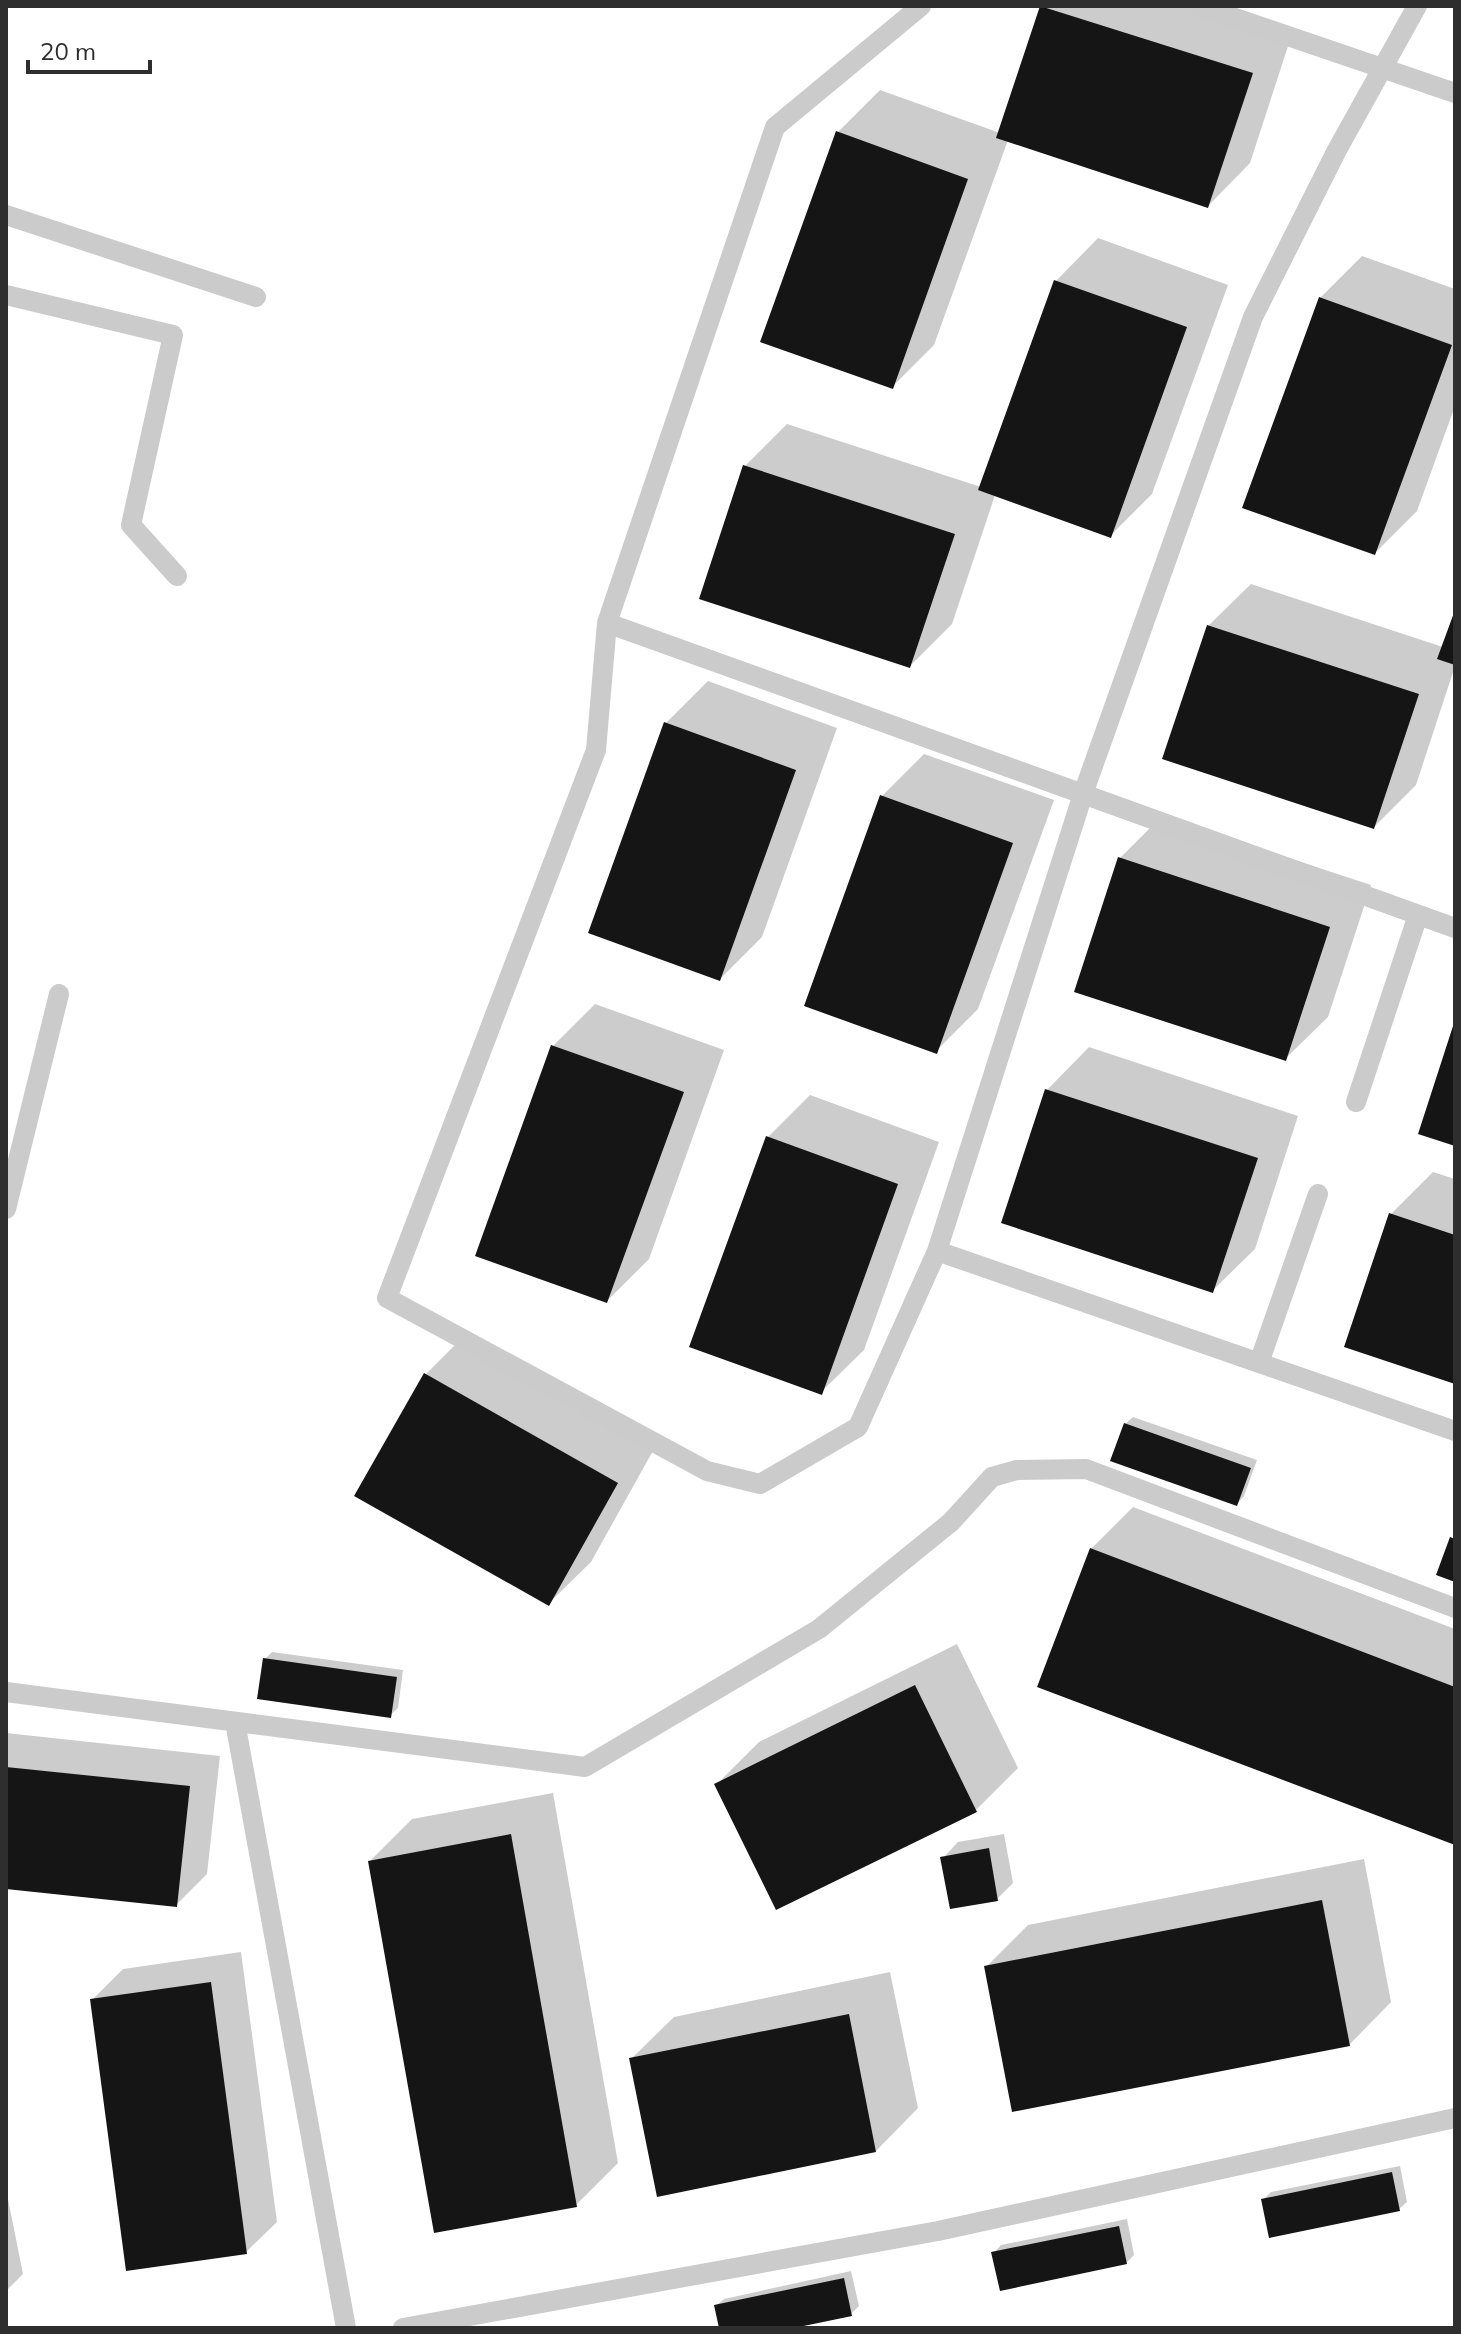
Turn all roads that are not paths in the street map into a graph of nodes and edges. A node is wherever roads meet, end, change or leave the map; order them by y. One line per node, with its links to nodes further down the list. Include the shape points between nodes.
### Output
1 (921, 6): 10 (lane, via 775,127)
2 (1200, 6): 4 (lane)
3 (1417, 6): 4 (lane)
4 (1382, 69): 5 (lane); 11 (lane, via 1253,317)
5 (1455, 93)
6 (6, 215): 8 (lane)
7 (6, 295): 9 (lane, via 173,335 131,525)
8 (256, 297)
9 (177, 576)
10 (607, 623): 11 (lane); 18 (lane, via 596,750 387,1298 707,1471 760,1484 858,1427)
11 (1083, 794): 12 (lane); 18 (lane)
12 (1418, 915): 13 (lane); 15 (lane)
13 (1455, 928)
14 (59, 994): 17 (lane)
15 (1356, 1102)
16 (1318, 1194): 19 (lane)
17 (6, 1209)
18 (937, 1251): 19 (lane)
19 (1259, 1363): 20 (lane)
20 (1455, 1431)
21 (1455, 1608): 23 (lane, via 1086,1469 1017,1470 992,1477 951,1522 819,1629 585,1767)
22 (6, 1692): 23 (lane)
23 (235, 1722): 25 (lane)
24 (1455, 2118): 26 (lane, via 938,2231)
25 (346, 2328)
26 (403, 2328)

